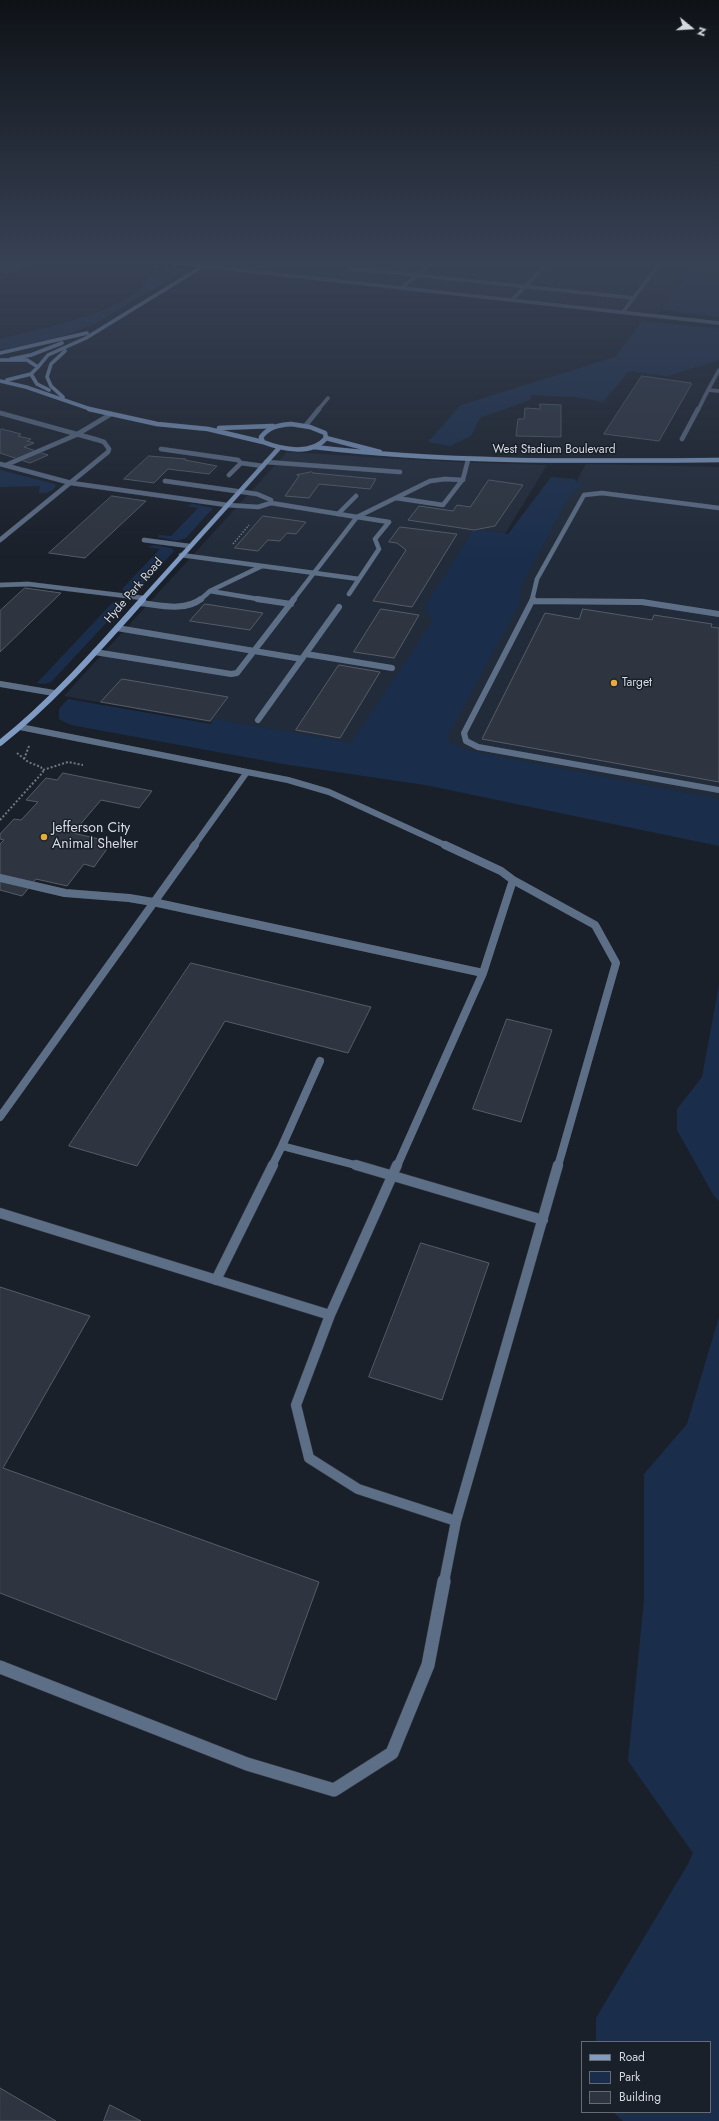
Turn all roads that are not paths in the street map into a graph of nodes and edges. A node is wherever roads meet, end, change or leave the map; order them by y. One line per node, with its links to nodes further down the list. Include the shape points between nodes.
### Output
1 (30, 362): 4 (main road)
2 (42, 362): 4 (main road)
3 (54, 362): 11 (main road, via 47,372 48,382)
4 (38, 367): 6 (main road)
5 (719, 370): 8 (street)
6 (31, 374): 7 (main road, via 16,379); 11 (main road, via 37,384)
7 (0, 380): 11 (main road)
8 (708, 390): 9 (street); 19 (street)
9 (719, 391)
10 (328, 398): 14 (street)
11 (65, 400): 13 (main road)
12 (0, 413): 17 (street)
13 (112, 414): 16 (main road, via 157,424); 17 (street)
14 (306, 425): 15 (main road); 18 (main road, via 325,432)
15 (281, 426): 16 (main road); 20 (main road, via 263,433)
16 (208, 429): 20 (main road)
17 (76, 435): 30 (street); 35 (street, via 104,442 109,449)
18 (326, 438): 21 (main road); 24 (main road, West Stadium Boulevard)
19 (682, 439)
20 (263, 442): 22 (main road, West Stadium Boulevard)
21 (313, 447): 22 (main road, West Stadium Boulevard); 24 (main road, West Stadium Boulevard)
22 (279, 448): 29 (main road, Hyde Park Road)
23 (161, 449): 27 (street, via 238,460)
24 (390, 455): 25 (main road, West Stadium Boulevard)
25 (468, 460): 26 (main road, West Stadium Boulevard); 33 (street)
26 (719, 460)
27 (241, 463): 29 (street); 32 (street)
28 (0, 464): 30 (street)
29 (264, 464): 31 (street); 36 (main road, Hyde Park Road)
30 (6, 465): 35 (street)
31 (400, 472)
32 (229, 474)
33 (463, 480): 38 (street, via 430,481); 38 (street, via 443,505)
34 (165, 481): 36 (street)
35 (71, 483): 40 (street); 44 (street)
36 (239, 491): 39 (street, via 267,497 272,500); 40 (main road, Hyde Park Road)
37 (356, 496): 42 (street)
38 (395, 498): 43 (street)
39 (271, 503): 40 (street, via 258,507); 42 (street)
40 (227, 505): 46 (main road, Hyde Park Road)
41 (719, 508): 55 (street, via 616,495 584,495 537,580)
42 (338, 514): 43 (street)
43 (357, 517): 49 (street); 50 (street, via 389,522 375,539 380,549)
44 (0, 540)
45 (144, 540): 46 (street)
46 (189, 546): 47 (main road, Hyde Park Road)
47 (181, 555): 48 (street); 54 (main road, Hyde Park Road)
48 (262, 566): 49 (street); 52 (street)
49 (315, 573): 50 (street); 56 (street)
50 (359, 579): 53 (street)
51 (0, 586): 54 (street, via 28,584)
52 (210, 591): 54 (street, via 198,602 185,607); 56 (street)
53 (348, 594)
54 (142, 600): 59 (main road, Hyde Park Road)
55 (532, 601): 58 (street, via 642,602); 70 (street, via 464,733 466,741 478,747)
56 (291, 604): 60 (street)
57 (339, 607): 62 (street)
58 (719, 614)
59 (117, 628): 60 (street); 61 (main road, Hyde Park Road)
60 (254, 651): 61 (street, via 237,673 231,674); 62 (street)
61 (95, 652): 65 (main road, Hyde Park Road)
62 (304, 657): 63 (street); 66 (street)
63 (392, 668)
64 (0, 684): 65 (street)
65 (54, 693): 67 (main road, Hyde Park Road)
66 (258, 720)
67 (20, 728): 68 (main road, Hyde Park Road); 69 (street)
68 (0, 743)
69 (247, 772): 72 (street, via 329,792 501,871); 73 (street)
70 (719, 790)
71 (0, 878): 73 (street, via 65,893)
72 (513, 880): 74 (street); 80 (street, via 595,924 616,964)
73 (153, 902): 74 (street); 76 (street)
74 (483, 973): 78 (street)
75 (320, 1061): 77 (street)
76 (0, 1117)
77 (282, 1146): 78 (street); 81 (street)
78 (393, 1175): 80 (street); 82 (street)
79 (0, 1213): 81 (street)
80 (543, 1220): 83 (street)
81 (216, 1280): 82 (street)
82 (330, 1315): 83 (street, via 296,1405 309,1458 358,1489)
83 (456, 1522): 84 (street, via 428,1665 392,1754 334,1790 247,1764)
84 (0, 1667)

